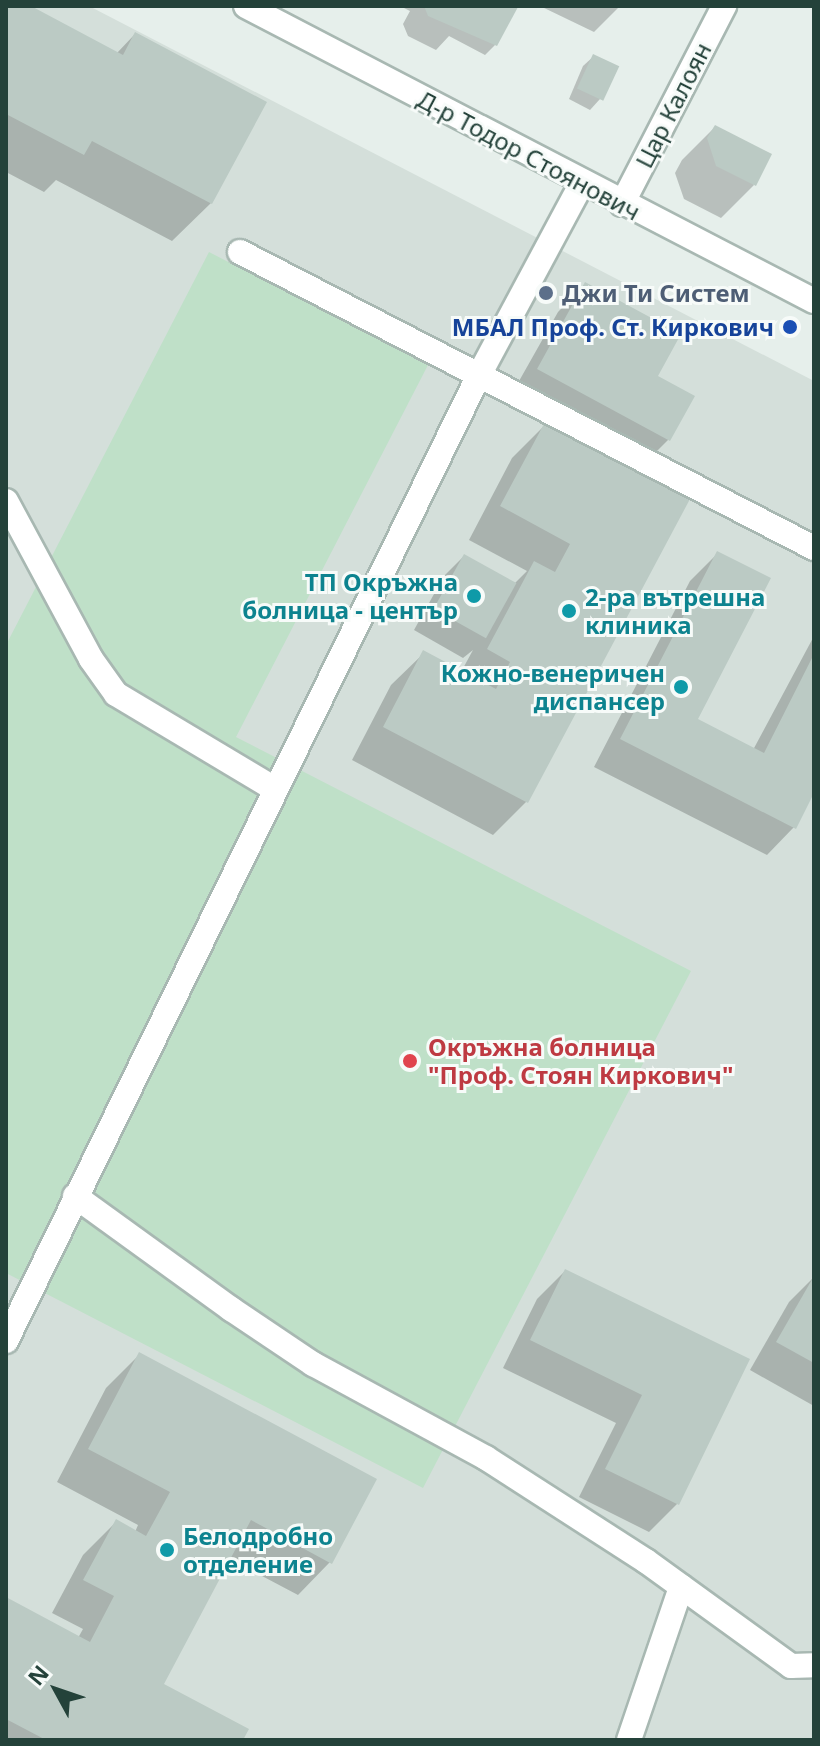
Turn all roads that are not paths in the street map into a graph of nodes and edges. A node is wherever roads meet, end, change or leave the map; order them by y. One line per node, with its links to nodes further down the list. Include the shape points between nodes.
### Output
1 (246, 6): 3 (street, Д-р Тодор Стоянович)
2 (724, 6): 4 (street, Цар Калоян)
3 (582, 183): 4 (street, Д-р Тодор Стоянович); 7 (street)
4 (622, 204): 6 (street, Д-р Тодор Стоянович)
5 (240, 252): 7 (street)
6 (814, 301)
7 (478, 377): 9 (street); 10 (street)
8 (6, 501): 10 (street, via 91,659 116,694)
9 (814, 548)
10 (275, 789): 11 (street)
11 (75, 1196): 12 (street); 13 (street, via 302,1356 486,1458)
12 (6, 1341)
13 (681, 1587): 14 (street, via 791,1666); 15 (street)
14 (814, 1665)
15 (629, 1740)

